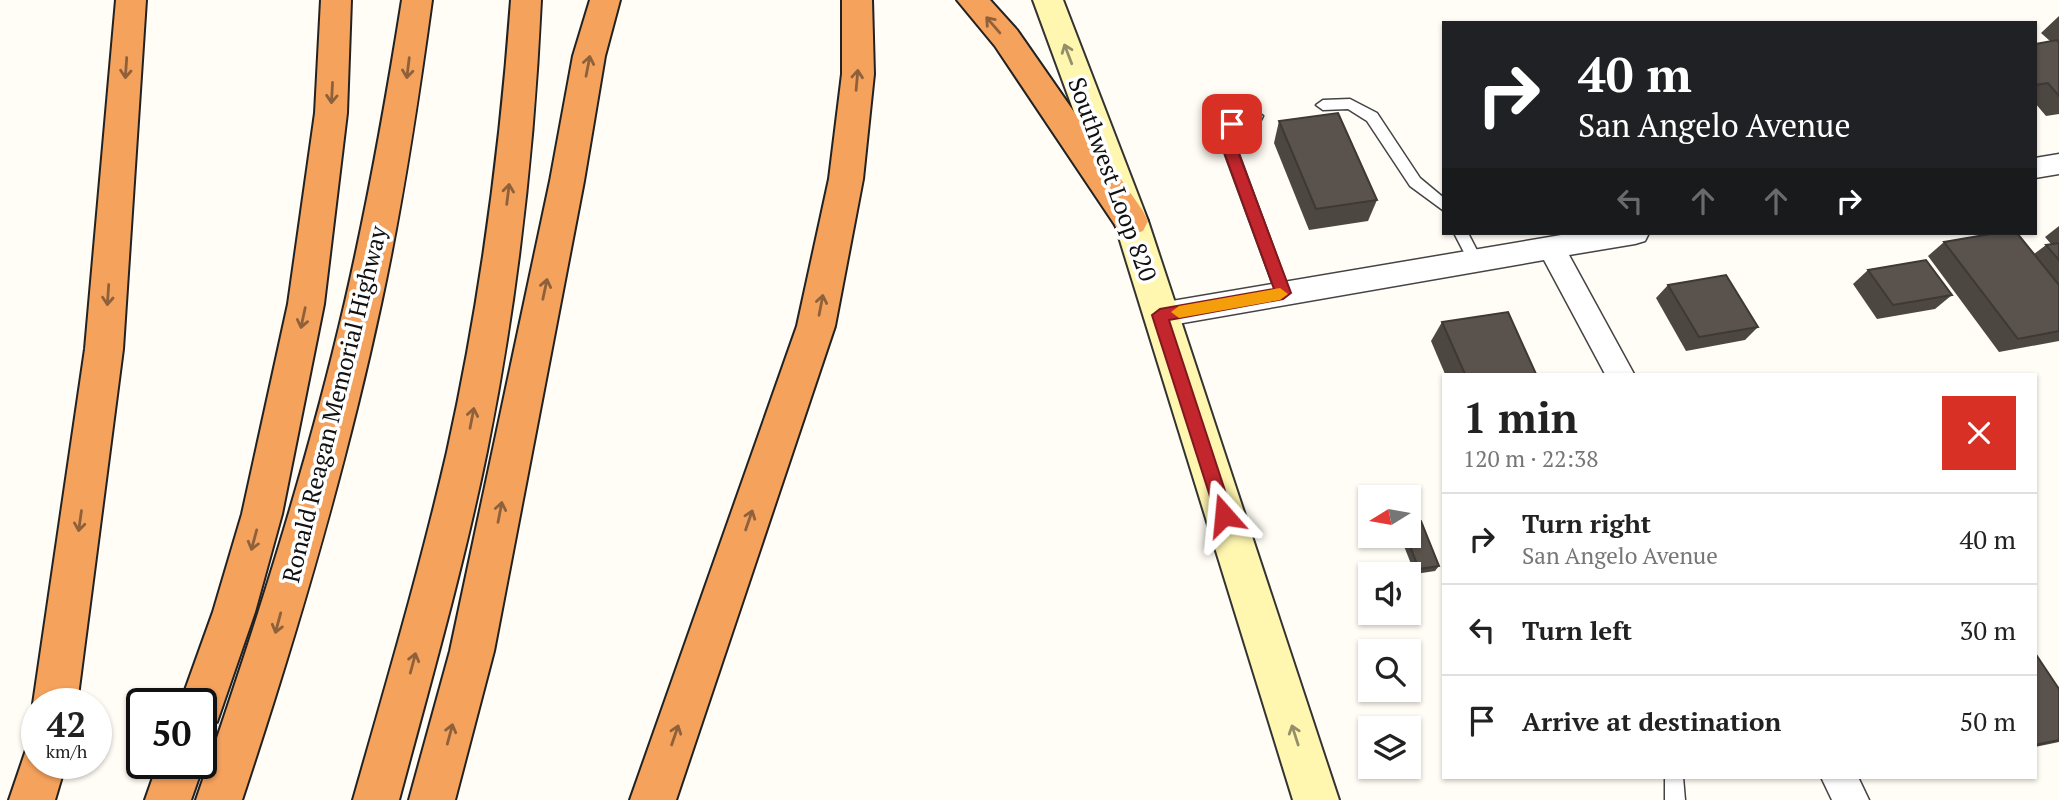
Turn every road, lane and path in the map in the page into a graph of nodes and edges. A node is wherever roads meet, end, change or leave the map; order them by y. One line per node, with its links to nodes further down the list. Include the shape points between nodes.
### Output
1 (131, 0): 22 (highway, one-way to 22, via 104,349)
2 (336, 0): 23 (highway, one-way to 23, via 331,113 306,304 262,514)
3 (417, 0): 30 (highway, Ronald Reagan Memorial Highway, one-way to 30, via 380,228 339,404 269,655)
4 (526, 0): 31 (highway, one-way to 4, via 453,514 486,351 513,154)
5 (605, 0): 32 (highway, one-way to 5, via 472,651 589,57)
6 (857, 0): 33 (highway, one-way to 6, via 816,326 846,179 858,74)
7 (972, 0): 14 (highway, one-way to 7, via 1006,38)
8 (1048, 0): 14 (main road, Southwest Loop 820, one-way to 8)
9 (1322, 105): 13 (lane, via 1350,104 1372,117 1415,182)
10 (1256, 116): 19 (lane, via 1232,124 1226,138)
11 (2059, 164): 12 (street)
12 (2037, 168)
13 (1442, 204)
14 (1131, 221): 20 (main road, Southwest Loop 820)
15 (1462, 235): 18 (lane)
16 (1621, 235): 17 (street)
17 (1550, 246): 18 (street); 21 (street)
18 (1475, 260): 19 (street)
19 (1283, 293): 20 (street)
20 (1160, 315): 34 (main road, Southwest Loop 820, one-way to 20)
21 (1619, 373)
22 (57, 688)
23 (207, 688)
24 (38, 779): 28 (highway)
25 (175, 779): 29 (highway)
26 (1674, 779): 35 (lane)
27 (1840, 779): 36 (street)
28 (32, 800)
29 (168, 800)
30 (219, 800)
31 (376, 800)
32 (432, 800)
33 (653, 800)
34 (1316, 800)
35 (1675, 800)
36 (1852, 800)

